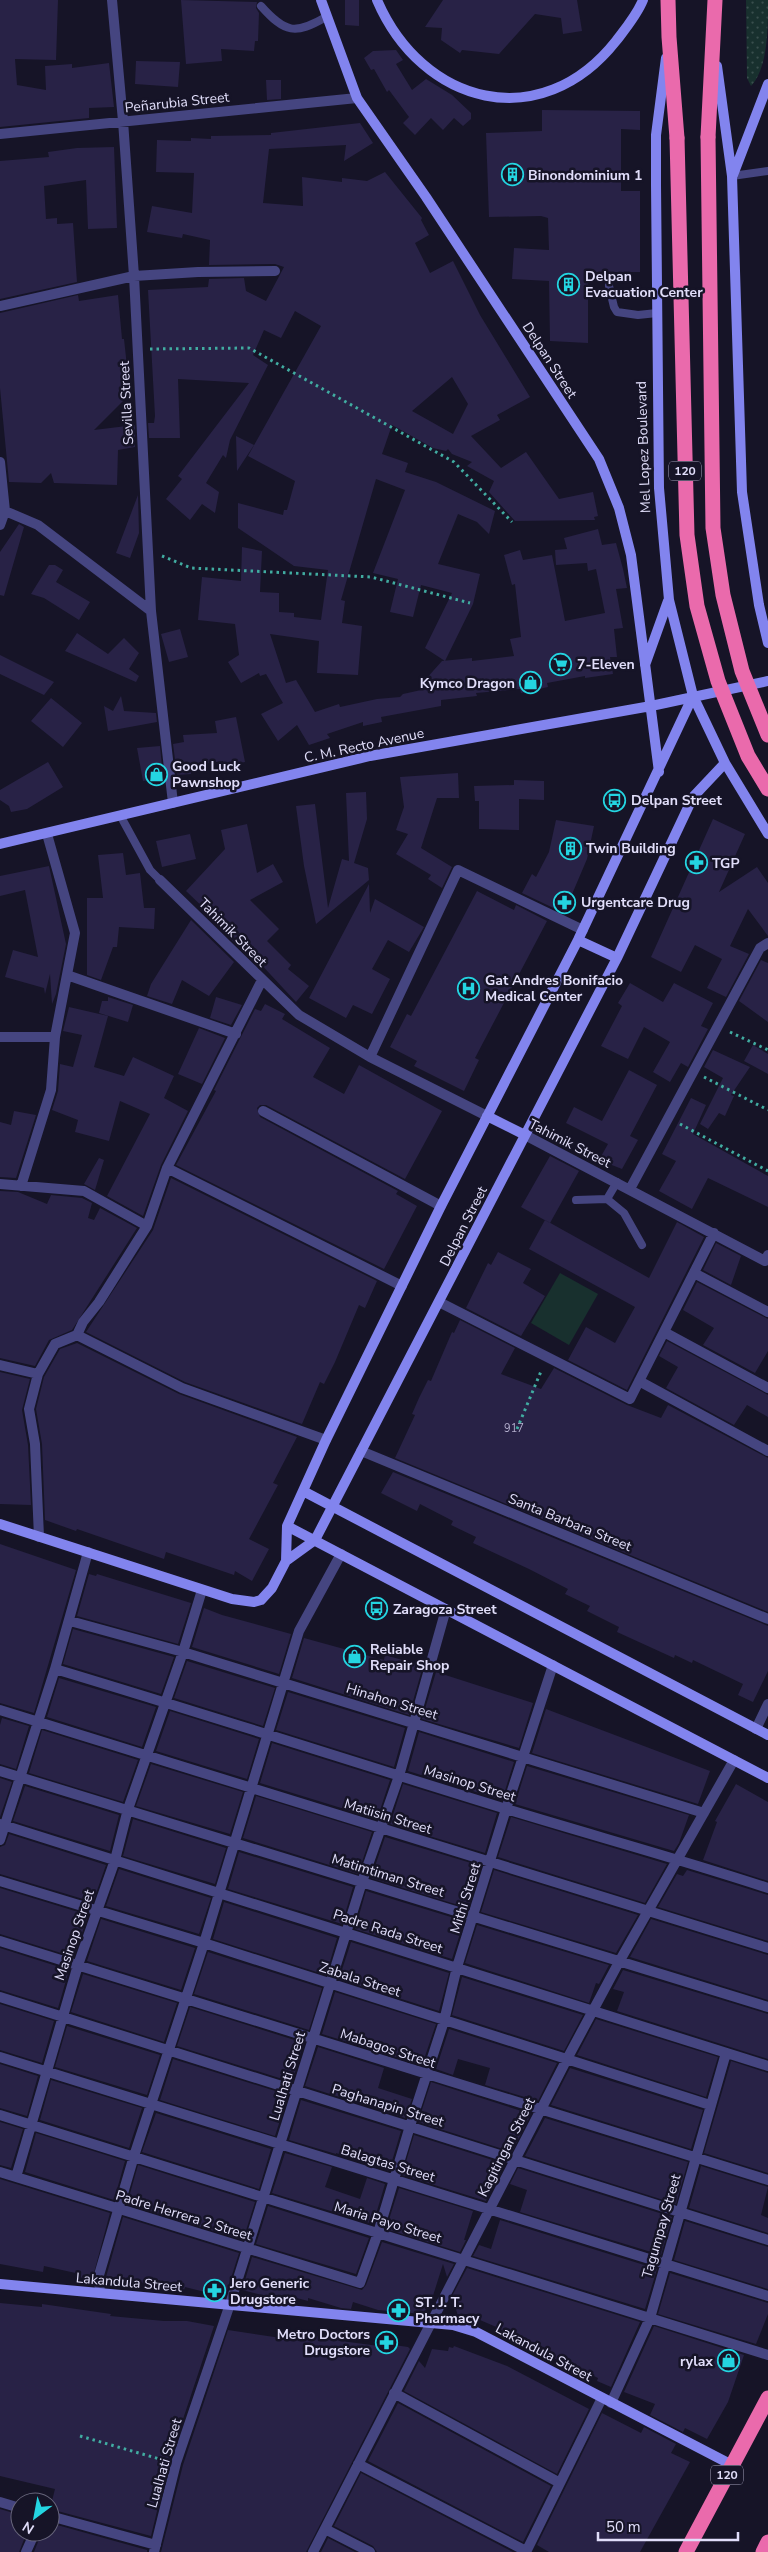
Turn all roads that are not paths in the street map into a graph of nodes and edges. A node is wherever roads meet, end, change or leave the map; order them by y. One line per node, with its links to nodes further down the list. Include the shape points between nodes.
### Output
1 (112, 0): 13 (street, Sevilla Street)
2 (321, 0): 8 (street, Delpan Street)
3 (377, 0): 4 (street, via 399,38 427,68 460,89 500,98 539,94 574,78 608,50)
4 (643, 0)
5 (668, 0): 9 (highway, Mel Lopez Boulevard / 120)
6 (715, 0): 10 (highway, 120)
7 (261, 6): 8 (lane, via 278,24 290,29 303,28)
8 (326, 17): 12 (street, Delpan Street)
9 (669, 37): 21 (street, Mel Lopez Boulevard / 120, via 656,135); 35 (highway, Mel Lopez Boulevard / 120, bridge, via 677,138 687,535 697,606 718,681 748,756)
10 (713, 41): 16 (street, 120); 32 (highway, 120, bridge, via 708,137 713,528 723,596 742,671)
11 (768, 84): 16 (street)
12 (357, 98): 13 (street, Peñarubia Street); 28 (street, Delpan Street, via 599,459 619,508 631,555)
13 (123, 120): 14 (street, Peñarubia Street); 18 (street, Sevilla Street)
14 (0, 134)
15 (768, 172): 16 (lane)
16 (732, 176): 27 (street, 120, via 742,492 758,605)
17 (275, 271): 18 (street)
18 (134, 276): 20 (street); 26 (street, Sevilla Street)
19 (609, 286): 21 (lane, via 617,312)
20 (0, 306)
21 (657, 313): 25 (street, Mel Lopez Boulevard / 120, via 659,488)
22 (0, 462): 23 (street)
23 (2, 511): 24 (street); 26 (street, via 38,525)
24 (0, 525)
25 (669, 600): 28 (street); 30 (street, Mel Lopez Boulevard / 120)
26 (151, 611): 36 (street, Sevilla Street)
27 (768, 643)
28 (645, 667): 31 (street, Delpan Street)
29 (768, 680): 30 (street, C. M. Recto Avenue)
30 (693, 696): 31 (street, C. M. Recto Avenue); 33 (street, Mel Lopez Boulevard / 120); 34 (street, Delpan Street)
31 (651, 706): 34 (street, Delpan Street); 36 (street, C. M. Recto Avenue, via 370,756)
32 (768, 735)
33 (725, 763): 39 (street, Mel Lopez Boulevard / 120); 45 (street, Delpan Street, via 692,797)
34 (659, 772): 42 (street, Delpan Street)
35 (768, 789)
36 (173, 803): 37 (street, C. M. Recto Avenue)
37 (120, 815): 38 (street, C. M. Recto Avenue); 41 (lane, Tahimik Street, via 150,870)
38 (47, 834): 40 (street, C. M. Recto Avenue); 46 (street, via 74,928)
39 (768, 834)
40 (0, 844)
41 (160, 880): 47 (street, Tahimik Street)
42 (583, 930): 43 (street, Delpan Street); 51 (street, via 458,870)
43 (578, 940): 45 (street); 53 (street, Delpan Street)
44 (768, 943): 59 (street, via 760,948)
45 (617, 958): 54 (street, Delpan Street)
46 (67, 975): 48 (street); 50 (street)
47 (262, 980): 48 (street); 51 (street, Tahimik Street, via 299,1015)
48 (236, 1034): 55 (street)
49 (0, 1037): 50 (street)
50 (55, 1037): 58 (street, via 51,1090)
51 (370, 1057): 53 (street, Tahimik Street)
52 (263, 1111): 62 (street)
53 (487, 1116): 54 (street, Tahimik Street); 62 (street, Delpan Street)
54 (525, 1135): 56 (street, Tahimik Street); 69 (street, Delpan Street)
55 (167, 1168): 63 (street); 68 (street)
56 (618, 1182): 59 (street, Tahimik Street); 60 (lane)
57 (0, 1184): 58 (street)
58 (22, 1186): 63 (street, via 84,1191)
59 (630, 1189): 64 (street, Tahimik Street)
60 (608, 1198): 61 (lane); 65 (lane, via 624,1213)
61 (576, 1200)
62 (441, 1206): 68 (street, Delpan Street)
63 (147, 1226): 72 (street)
64 (714, 1233): 66 (street, Tahimik Street, via 765,1261); 67 (street)
65 (642, 1245)
66 (768, 1255)
67 (694, 1273): 70 (street); 71 (street)
68 (402, 1286): 77 (street, Delpan Street)
69 (439, 1302): 75 (street, via 630,1399); 78 (street, Delpan Street)
70 (768, 1312)
71 (664, 1332): 75 (street); 76 (street)
72 (77, 1335): 74 (street, via 55,1344); 77 (street, via 182,1388)
73 (0, 1365): 74 (street)
74 (38, 1374): 84 (street, via 29,1409 35,1444)
75 (639, 1380): 79 (street)
76 (768, 1388)
77 (326, 1440): 80 (street, Delpan Street)
78 (361, 1451): 81 (street, Delpan Street); 91 (street, Santa Barbara Street)
79 (768, 1451)
80 (304, 1491): 81 (street); 83 (street)
81 (332, 1506): 85 (street); 102 (street)
82 (0, 1524): 84 (street)
83 (287, 1526): 85 (street); 88 (street)
84 (39, 1537): 86 (street)
85 (315, 1540): 87 (street); 88 (street)
86 (88, 1552): 89 (street); 92 (street)
87 (341, 1554): 90 (street); 96 (street, via 299,1631)
88 (286, 1561): 89 (street, via 272,1588 261,1600 245,1602)
89 (202, 1590): 93 (street, Masinop Street)
90 (446, 1609): 94 (street); 101 (street, Lualhati Street)
91 (768, 1619)
92 (70, 1621): 93 (street, Hinahon Street); 95 (street)
93 (183, 1652): 96 (street, Hinahon Street); 97 (street, Masinop Street)
94 (553, 1665): 106 (street, Mithi Street); 107 (street)
95 (55, 1669): 97 (street, Masinop Street); 100 (street)
96 (283, 1683): 101 (street, Hinahon Street); 103 (street)
97 (163, 1704): 103 (street, Masinop Street); 105 (street, Masinop Street)
98 (768, 1704): 102 (street)
99 (0, 1710): 100 (street, Matiisin Street)
100 (38, 1722): 105 (street, Matiisin Street); 110 (street)
101 (414, 1722): 106 (street, Hinahon Street); 109 (street, Lualhati Street)
102 (756, 1729): 104 (street)
103 (269, 1736): 109 (street, Masinop Street); 112 (street)
104 (768, 1736)
105 (146, 1756): 112 (street, Matiisin Street); 113 (street, Masinop Street)
106 (524, 1757): 114 (street, Mithi Street); 115 (street, Hinahon Street)
107 (734, 1760): 111 (street); 115 (street, Kagitingan Street)
108 (0, 1771): 110 (street, Matimtiman Street)
109 (399, 1776): 114 (street, Masinop Street); 117 (street, Lualhati Street)
110 (20, 1778): 113 (street, Matimtiman Street); 116 (street)
111 (768, 1778)
112 (250, 1788): 117 (street, Matiisin Street); 119 (street)
113 (128, 1809): 119 (street, Matimtiman Street); 121 (street, Masinop Street)
114 (506, 1809): 120 (street, Masinop Street); 122 (street, Mithi Street)
115 (704, 1813): 120 (street, Kagitingan Street)
116 (2, 1825): 118 (street); 121 (street, Padre Rada Street)
117 (381, 1829): 122 (street, Matiisin Street); 124 (street, Lualhati Street)
118 (0, 1840)
119 (234, 1843): 124 (street, Matimtiman Street); 126 (street)
120 (678, 1859): 125 (street, Masinop Street); 127 (street, Kagitingan Street)
121 (115, 1860): 126 (street, Padre Rada Street); 128 (street, Masinop Street)
122 (491, 1860): 127 (street, Matiisin Street); 129 (street, Mithi Street)
123 (0, 1881): 128 (street, Zabala Street)
124 (362, 1882): 129 (street, Matimtiman Street); 130 (street, Lualhati Street)
125 (768, 1888)
126 (219, 1892): 130 (street, Padre Rada Street); 132 (street)
127 (648, 1911): 133 (street, Matiisin Street); 134 (street, Kagitingan Street)
128 (96, 1912): 132 (street, Zabala Street); 135 (street, Masinop Street)
129 (474, 1916): 134 (street, Matimtiman Street); 136 (street, Mithi Street)
130 (346, 1932): 136 (street, Padre Rada Street); 137 (street, Lualhati Street)
131 (0, 1940): 135 (street, Mabagos Street)
132 (204, 1943): 137 (street, Zabala Street); 139 (street)
133 (768, 1948)
134 (619, 1962): 140 (street, Matimtiman Street); 141 (street, Kagitingan Street)
135 (78, 1965): 139 (street, Mabagos Street); 142 (street, Masinop Street)
136 (457, 1968): 141 (street, Padre Rada Street); 143 (street, Mithi Street)
137 (330, 1983): 143 (street, Zabala Street); 144 (street, Lualhati Street)
138 (0, 1997): 142 (street, Paghanapin Street)
139 (185, 1998): 144 (street, Mabagos Street); 145 (street)
140 (768, 2007)
141 (592, 2011): 146 (street, Padre Rada Street); 148 (street, Kagitingan Street)
142 (62, 2018): 145 (street, Paghanapin Street); 150 (street, Masinop Street)
143 (444, 2021): 148 (street, Zabala Street); 151 (street, Mithi Street)
144 (313, 2039): 151 (street, Mabagos Street); 152 (street, Lualhati Street)
145 (168, 2050): 152 (street, Paghanapin Street); 153 (street)
146 (726, 2052): 149 (street, Padre Rada Street); 154 (street, Tagumpay Street)
147 (0, 2057): 150 (street, Balagtas Street)
148 (567, 2059): 154 (street, Zabala Street); 155 (street, Kagitingan Street)
149 (768, 2066)
150 (47, 2072): 153 (street, Balagtas Street); 157 (street, Masinop Street)
151 (426, 2075): 155 (street, Mabagos Street); 158 (street, Mithi Street)
152 (296, 2092): 158 (street, Paghanapin Street); 159 (street, Lualhati Street)
153 (152, 2105): 159 (street, Balagtas Street); 160 (street)
154 (710, 2105): 161 (street, Tagumpay Street)
155 (540, 2110): 161 (street, Mabagos Street); 162 (street, Kagitingan Street)
156 (0, 2115): 157 (street, Maria Payo Street)
157 (31, 2125): 160 (street, Maria Payo Street); 164 (street, Masinop Street)
158 (410, 2126): 162 (street, Paghanapin Street); 165 (street, Mithi Street)
159 (280, 2145): 165 (street, Balagtas Street); 167 (street, Lualhati Street)
160 (134, 2156): 167 (street, Maria Payo Street); 168 (street)
161 (694, 2158): 166 (street, Mabagos Street); 170 (street, Tagumpay Street)
162 (514, 2160): 169 (street, Kagitingan Street); 170 (street, Paghanapin Street)
163 (0, 2172): 164 (street, Padre Herrera 2 Street)
164 (16, 2177): 168 (street, Padre Herrera 2 Street)
165 (394, 2180): 169 (street, Balagtas Street); 171 (street, Mithi Street)
166 (768, 2180)
167 (264, 2198): 171 (street, Maria Payo Street); 173 (street, Lualhati Street)
168 (118, 2209): 173 (street, Padre Herrera 2 Street); 178 (street, via 99,2275)
169 (489, 2209): 174 (street, Kagitingan Street); 175 (street, Balagtas Street)
170 (680, 2211): 172 (street, Paghanapin Street); 175 (street, Tagumpay Street)
171 (378, 2233): 174 (street, Maria Payo Street); 176 (street, Mithi Street)
172 (768, 2240)
173 (247, 2249): 176 (street, Padre Herrera 2 Street); 180 (street, Lualhati Street)
174 (463, 2260): 181 (street, Maria Payo Street); 182 (street, Kagitingan Street)
175 (665, 2264): 179 (street, Balagtas Street); 181 (street, Tagumpay Street)
176 (360, 2283)
177 (0, 2284): 178 (street, Lakandula Street)
178 (100, 2294): 180 (street, Lakandula Street)
179 (768, 2296)
180 (230, 2304): 182 (street, Lakandula Street); 193 (street, Lualhati Street, via 176,2463)
181 (650, 2318): 183 (street, Maria Payo Street); 186 (street, Tagumpay Street)
182 (429, 2322): 184 (street, Kagitingan Street); 186 (street, Lakandula Street, via 476,2332)
183 (768, 2355)
184 (394, 2393): 187 (street, Kagitingan Street); 189 (street)
185 (768, 2398): 188 (highway, 120)
186 (606, 2401): 188 (street, Lakandula Street); 189 (street, Tagumpay Street)
187 (358, 2464): 191 (street, Kagitingan Street); 194 (street)
188 (732, 2465): 197 (highway, 120)
189 (560, 2484): 194 (street, Tagumpay Street)
190 (60, 2519): 193 (street)
191 (325, 2529): 195 (street, Kagitingan Street); 196 (street)
192 (768, 2542): 198 (highway)
193 (155, 2549)
194 (526, 2551)
195 (312, 2552)
196 (370, 2552)
197 (686, 2552)
198 (763, 2552)

